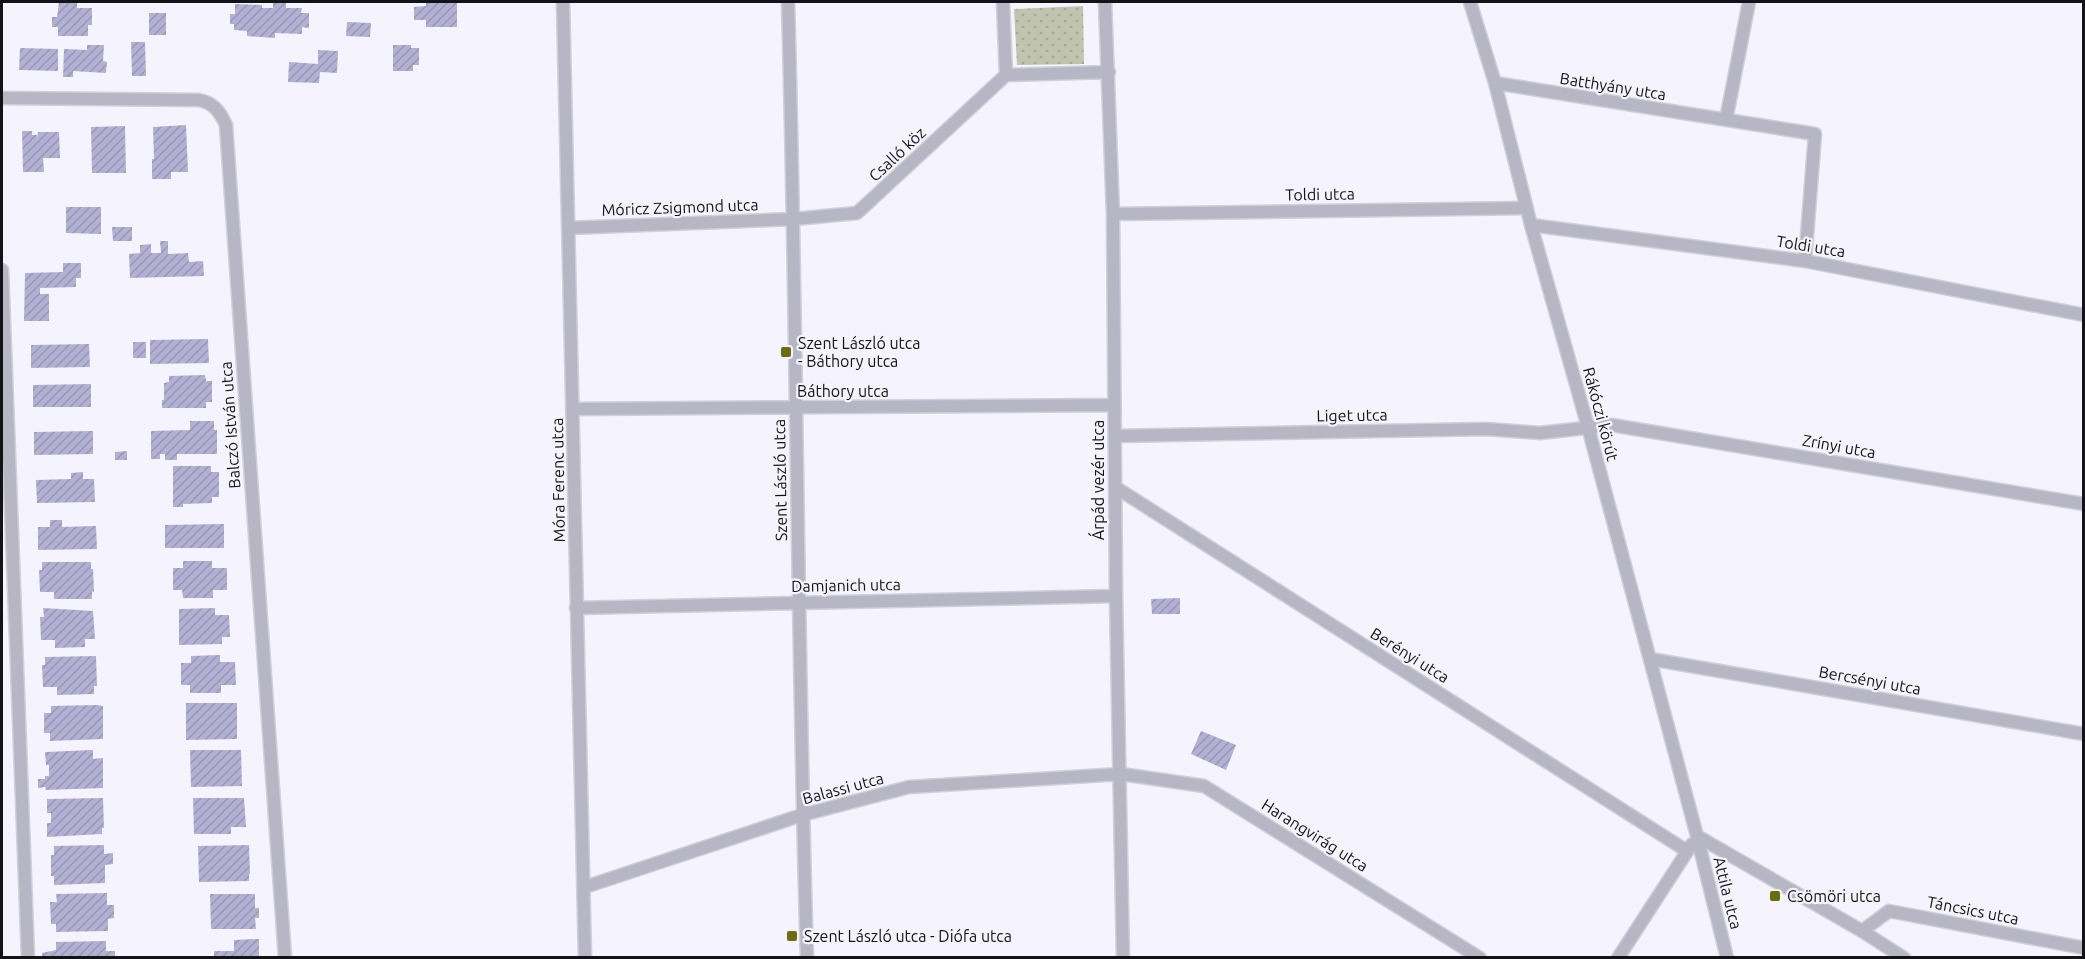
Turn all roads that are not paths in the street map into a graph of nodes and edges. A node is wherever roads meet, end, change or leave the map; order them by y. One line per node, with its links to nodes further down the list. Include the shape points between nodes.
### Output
1 (562, 2): 16 (street, Móra Ferenc utca)
2 (788, 2): 14 (street, Szent László utca)
3 (1003, 2): 8 (street)
4 (1105, 2): 7 (street, Árpád vezér utca)
5 (1470, 2): 9 (street, Rákóczi körút)
6 (1749, 2): 11 (street)
7 (1109, 72): 8 (street); 13 (street, Árpád vezér utca)
8 (1006, 75): 14 (street, Csalló köz, via 857,213)
9 (1495, 83): 11 (street, Batthyány utca); 12 (street, Rákóczi körút)
10 (2, 98): 40 (street, Balczó István utca, via 199,100 214,107 226,125)
11 (1726, 120): 17 (street, Batthyány utca, via 1815,134)
12 (1527, 208): 13 (street, Toldi utca); 15 (street, Rákóczi körút)
13 (1113, 214): 20 (street, Árpád vezér utca)
14 (794, 219): 16 (street, Móricz Zsigmond utca); 21 (street, Szent László utca)
15 (1531, 225): 17 (street, Toldi utca); 23 (street, Rákóczi körút)
16 (568, 228): 22 (street, Móra Ferenc utca)
17 (1805, 261): 19 (street, Toldi utca)
18 (2, 270): 39 (street)
19 (2084, 315)
20 (1114, 405): 21 (street, Báthory utca); 24 (street, Árpád vezér utca)
21 (795, 407): 22 (street, Báthory utca); 28 (street, Szent László utca)
22 (573, 409): 29 (street, Móra Ferenc utca)
23 (1588, 427): 24 (street, Liget utca, via 1539,433 1486,429); 26 (street, Zrínyi utca, via 1612,425); 30 (street, Rákóczi körút)
24 (1116, 436): 25 (street, Árpád vezér utca)
25 (1115, 487): 27 (street, Árpád vezér utca); 35 (street, Berényi utca)
26 (2084, 504)
27 (1116, 596): 28 (street, Damjanich utca); 32 (street, Árpád vezér utca)
28 (799, 602): 29 (street, Damjanich utca); 33 (street, Szent László utca)
29 (576, 608): 36 (street, Móra Ferenc utca)
30 (1650, 659): 31 (street, Bercsényi utca); 34 (street, Rákóczi körút)
31 (2084, 734)
32 (1121, 774): 33 (street, Balassi utca, via 909,787); 43 (street, Árpád vezér utca); 44 (street, Harangvirág utca, via 1204,786)
33 (802, 815): 36 (street, Balassi utca); 42 (street, Szent László utca)
34 (1697, 836): 35 (street); 37 (street); 46 (street, Attila utca)
35 (1687, 851): 45 (street)
36 (585, 887): 41 (street, Móra Ferenc utca)
37 (1862, 931): 38 (street, Táncsics utca, via 1889,911); 47 (street)
38 (2084, 948)
39 (28, 957)
40 (285, 957)
41 (585, 957)
42 (807, 957)
43 (1123, 957)
44 (1480, 957)
45 (1618, 957)
46 (1727, 957)
47 (1904, 957)

